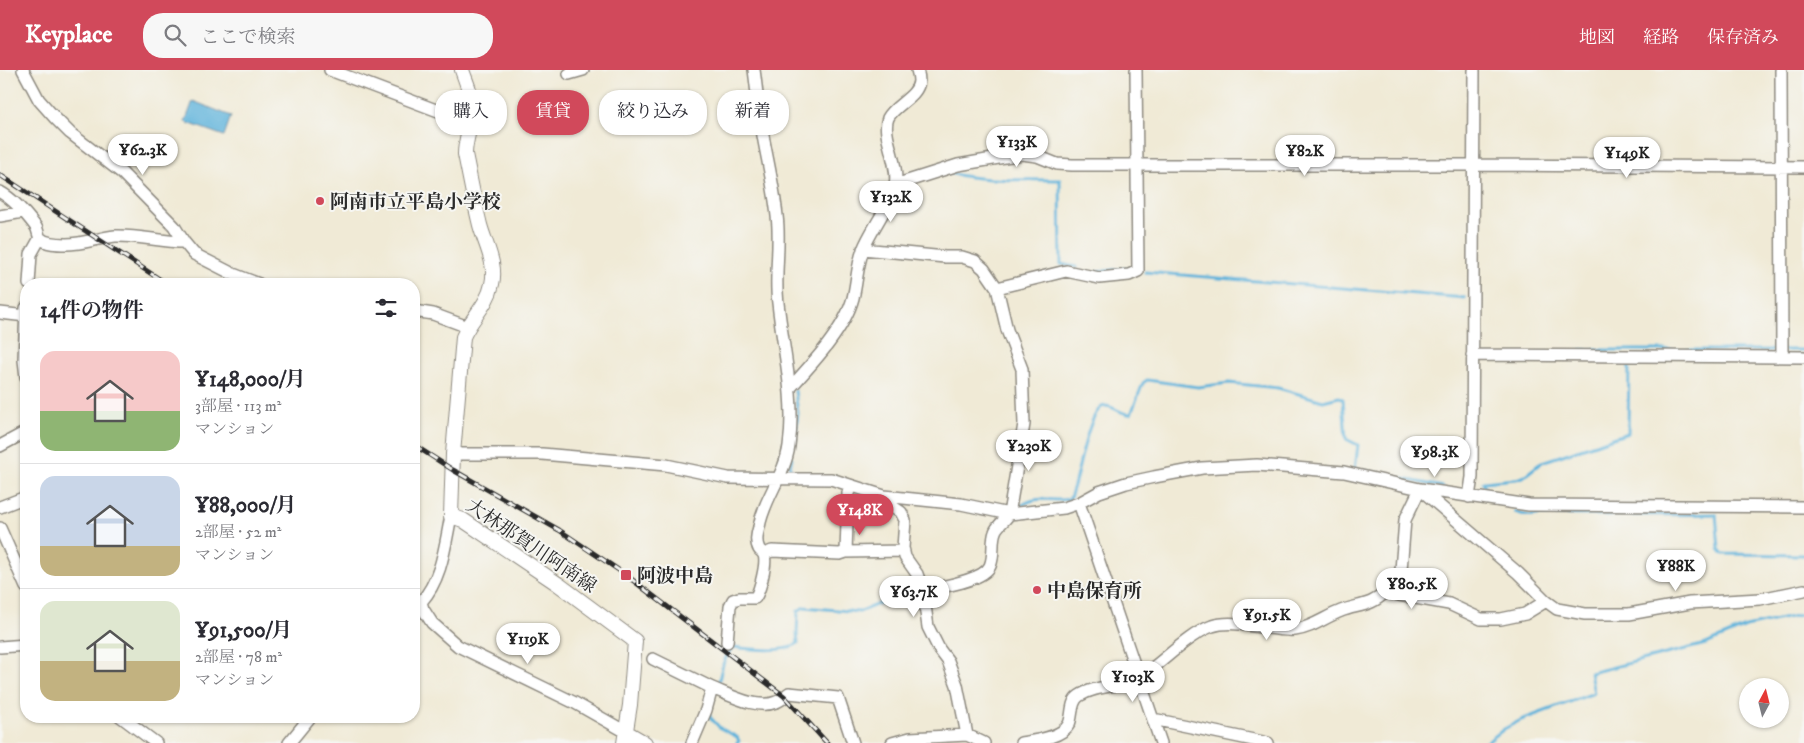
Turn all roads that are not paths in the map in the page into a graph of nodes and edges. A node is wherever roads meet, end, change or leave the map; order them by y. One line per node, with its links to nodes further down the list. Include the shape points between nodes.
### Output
1 (23, 70): 23 (street, via 39,100 55,118 122,173 174,226)
2 (330, 70): 12 (street)
3 (462, 70): 11 (main road, 大林那賀川阿南線)
4 (583, 70): 10 (street)
5 (754, 70): 35 (street, via 777,215 777,302)
6 (918, 70): 18 (street, via 919,82 915,90 888,118 886,128 894,162)
7 (1136, 70): 14 (street)
8 (1474, 70): 15 (street)
9 (1781, 70): 16 (street)
10 (568, 74)
11 (468, 90)
12 (435, 110)
13 (467, 135): 31 (main road, 大林那賀川阿南線, via 465,154 480,227 493,269 493,283 486,301)
14 (1136, 164): 15 (street); 18 (street, via 1057,164 1022,154 958,165); 27 (street, via 1138,271 1099,278 1066,272)
15 (1474, 165): 16 (street); 33 (street)
16 (1781, 167): 17 (street); 32 (street)
17 (1804, 167)
18 (895, 185): 24 (street)
19 (0, 192): 20 (street)
20 (23, 212): 21 (street); 22 (street, via 37,228)
21 (0, 216)
22 (40, 238): 23 (street, via 61,244 81,244 114,236); 25 (street, via 31,254)
23 (184, 242): 26 (street, via 194,254)
24 (866, 250): 27 (street, via 962,257 975,261); 35 (street, via 858,264 853,299 845,318 818,358)
25 (29, 278)
26 (243, 278)
27 (996, 288): 48 (street, via 1022,369 1024,424)
28 (20, 312): 30 (street)
29 (420, 312): 31 (street)
30 (0, 313)
31 (468, 327): 38 (main road, 大林那賀川阿南線, via 463,337)
32 (1782, 353): 33 (street); 34 (street)
33 (1472, 355): 43 (street, via 1472,477)
34 (1804, 357)
35 (790, 388): 39 (street, via 789,446)
36 (20, 435): 37 (street)
37 (0, 446)
38 (453, 454): 39 (street, via 542,454 666,465 728,478); 49 (main road, 大林那賀川阿南線)
39 (780, 479): 40 (street, via 831,479); 51 (street, via 766,504 756,541 759,548)
40 (851, 486): 42 (street); 52 (street)
41 (1420, 489): 43 (street); 45 (street, via 1344,472 1257,465 1202,468 1126,483); 57 (street, via 1405,520); 59 (street)
42 (884, 496): 48 (street, via 961,504); 53 (street, via 901,512 904,520)
43 (1468, 497): 47 (street, via 1529,505)
44 (20, 499): 46 (street)
45 (1079, 503): 48 (street, via 1064,508); 65 (street)
46 (0, 507)
47 (1804, 507)
48 (1009, 514): 56 (street, via 995,530 991,564 986,572 960,583)
49 (452, 516): 58 (street, via 439,571 428,595); 71 (main road, 大林那賀川阿南線, via 463,520 550,578 636,641)
50 (0, 528): 54 (street)
51 (767, 552): 52 (street); 61 (street, via 759,593 755,598 733,600 730,606)
52 (846, 552): 53 (street)
53 (904, 552): 56 (street)
54 (20, 573)
55 (1804, 590): 59 (street, via 1760,600 1690,603 1629,614 1585,614 1557,609)
56 (923, 591): 70 (street, via 928,627 938,649 948,660)
57 (1399, 595): 59 (street, via 1449,604 1482,619 1525,614); 65 (street, via 1385,592 1380,598 1360,607 1341,610 1298,630 1215,625 1200,631)
58 (420, 600)
59 (1546, 601)
60 (420, 606): 71 (street, via 432,623 458,646 575,703)
61 (727, 642)
62 (20, 645): 63 (street)
63 (0, 646)
64 (653, 659): 66 (street)
65 (1138, 679): 67 (street); 79 (street, via 1090,691 1079,697 1074,701 1068,726 1062,731 1044,740)
66 (715, 689): 75 (street); 76 (street, via 768,705 779,702 789,693 838,698)
67 (1153, 718): 80 (street); 81 (street)
68 (129, 723): 72 (street)
69 (305, 723): 73 (street)
70 (967, 734): 77 (street, via 910,738); 78 (street)
71 (625, 737): 74 (main road)
72 (156, 743)
73 (289, 743)
74 (645, 743)
75 (692, 743)
76 (853, 743)
77 (892, 743)
78 (984, 743)
79 (1021, 743)
80 (1161, 743)
81 (1268, 743)

